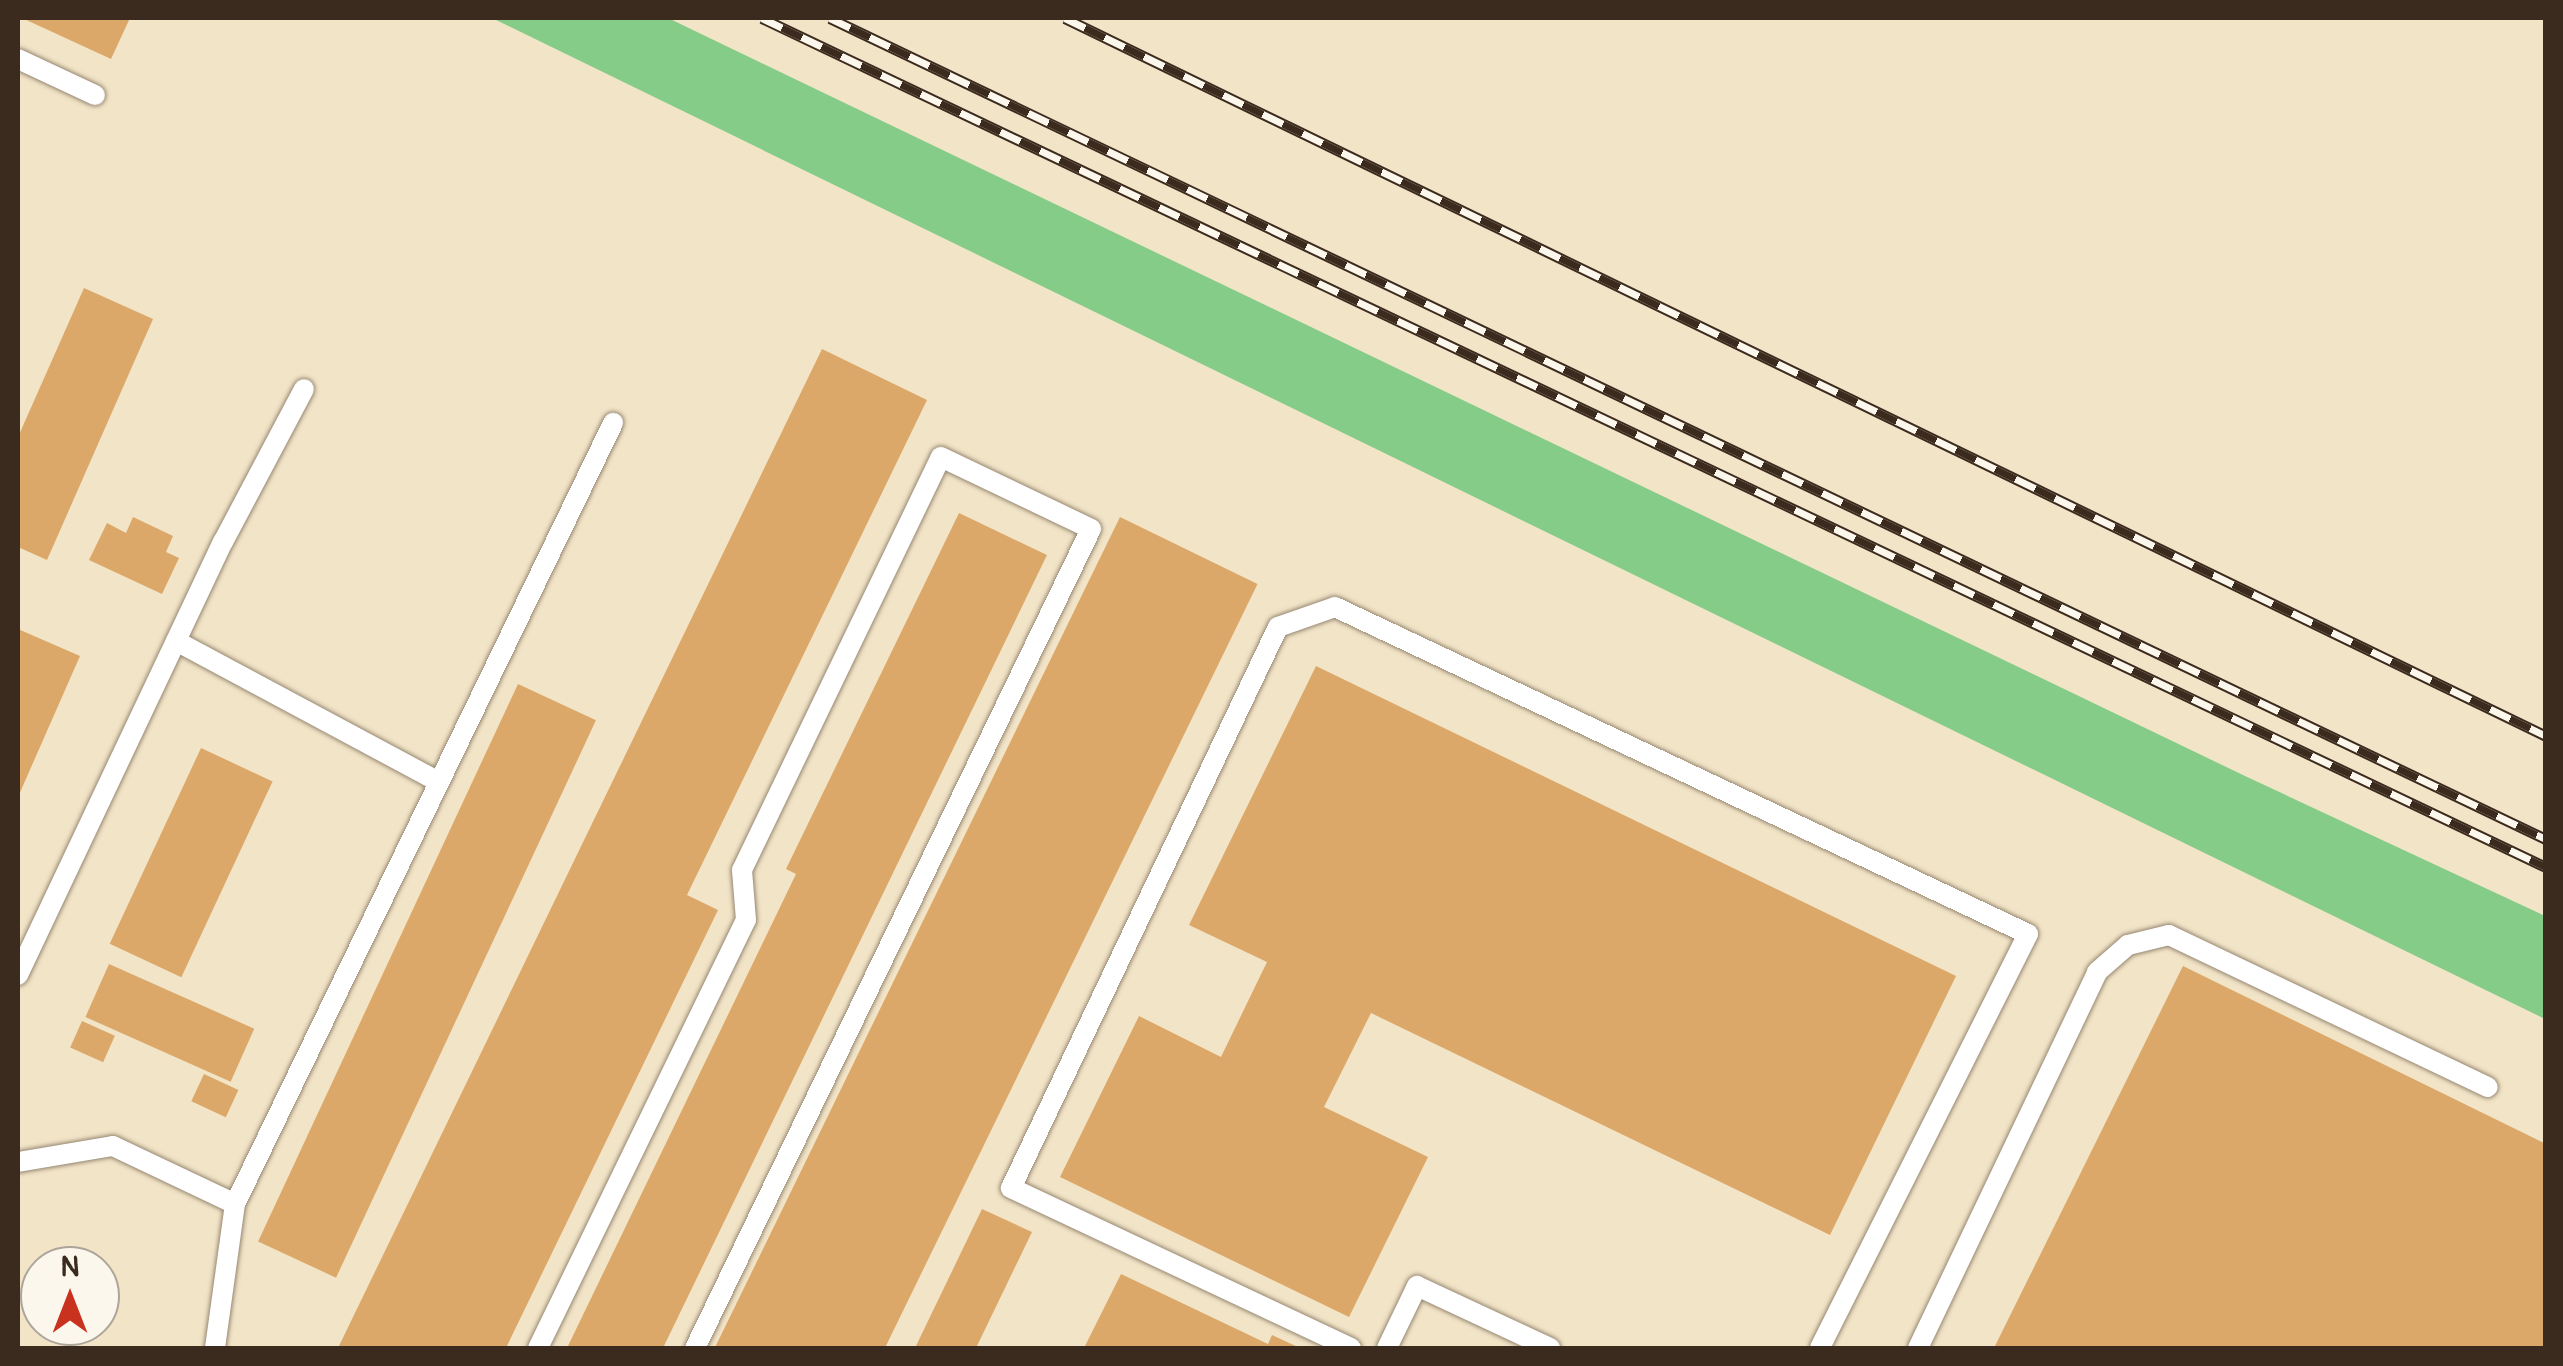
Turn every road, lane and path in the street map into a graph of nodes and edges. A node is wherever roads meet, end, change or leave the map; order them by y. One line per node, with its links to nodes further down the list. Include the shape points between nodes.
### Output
1 (18, 59): 2 (lane)
2 (95, 95)
3 (304, 389): 5 (lane)
4 (613, 423): 6 (lane)
5 (176, 641): 6 (lane); 7 (lane)
6 (439, 782): 10 (lane)
7 (18, 975)
8 (2488, 1087): 18 (lane, via 2170,936 2128,945 2097,972)
9 (18, 1162): 10 (lane, via 113,1146)
10 (236, 1204): 11 (lane)
11 (215, 1348)
12 (538, 1348): 13 (lane, via 746,920 742,870 941,458 1091,529)
13 (695, 1348)
14 (1352, 1348): 17 (lane, via 1012,1188 1278,627 1335,607 2028,934)
15 (1387, 1348): 16 (lane, via 1417,1286)
16 (1550, 1348)
17 (1820, 1348)
18 (1918, 1348)

